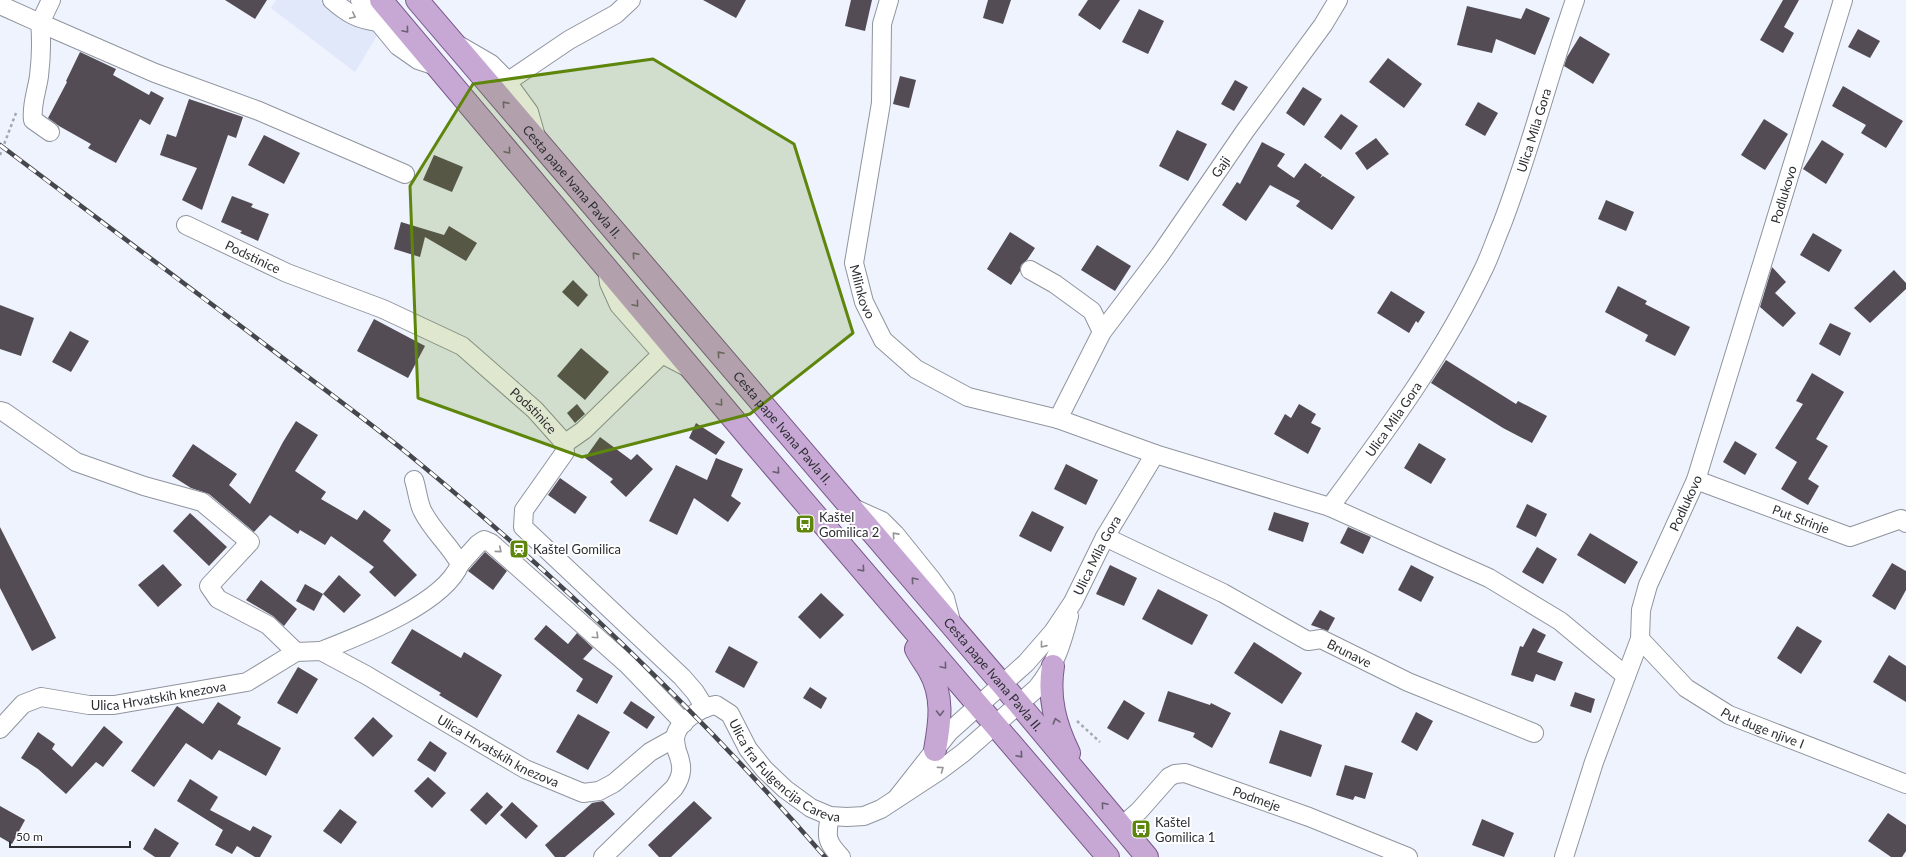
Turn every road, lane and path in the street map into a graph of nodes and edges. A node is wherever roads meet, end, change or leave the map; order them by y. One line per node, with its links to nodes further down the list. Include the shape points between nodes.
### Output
1 (51, 0): 13 (street)
2 (332, 0): 12 (street, one-way to 12, via 346,12 362,20)
3 (360, 0): 12 (street)
4 (381, 0): 15 (main road, one-way to 15)
5 (416, 0): 14 (main road, Cesta pape Ivana Pavla II.)
6 (631, 0): 16 (street, via 616,14 569,40)
7 (889, 0): 27 (street, Milinkovo, via 882,24 881,103 854,263 864,302 883,340 916,369 968,397)
8 (1338, 0): 23 (street, Gaji, via 1323,26)
9 (1575, 0): 32 (street, Ulica Mila Gora, via 1517,184 1486,265 1459,317 1409,397)
10 (1843, 0): 31 (street, Podlukovo)
11 (0, 5): 13 (street)
12 (378, 22): 15 (street, via 408,54)
13 (40, 23): 17 (street, via 39,77 32,112 33,120); 19 (street, via 155,73 259,111)
14 (451, 41): 16 (street, via 491,64); 18 (main road, Cesta pape Ivana Pavla II., one-way to 14)
15 (436, 66): 21 (main road, one-way to 21)
16 (507, 82): 18 (street, via 529,112)
17 (50, 132)
18 (538, 143): 43 (main road, Cesta pape Ivana Pavla II., one-way to 18)
19 (405, 174)
20 (186, 224): 28 (street, Podstinice, via 287,273 383,310 462,346 536,410)
21 (608, 269): 24 (street, via 609,283 619,305); 25 (main road, one-way to 25)
22 (1030, 270): 23 (street, via 1055,284 1092,311)
23 (1102, 332): 27 (street, Gaji)
24 (662, 354): 25 (street); 28 (street, via 584,430)
25 (691, 369): 37 (main road, one-way to 37)
26 (0, 411): 40 (street, via 76,462 144,486 202,502 250,542 209,586 218,599 268,625)
27 (1058, 419): 29 (street)
28 (564, 444): 46 (street, Podstinice, via 565,452 524,510 523,527 682,677)
29 (1155, 454): 32 (street); 34 (street, Ulica Mila Gora)
30 (414, 480): 35 (street, via 421,509)
31 (1696, 480): 33 (street, Put Strinje, via 1850,537 1901,519); 38 (street, Podlukovo, via 1648,585 1641,610)
32 (1330, 507): 42 (street, via 1489,578 1560,621)
33 (1906, 523)
34 (1105, 537): 36 (street, Ulica Mila Gora); 50 (street, Brunave, via 1223,594 1308,641 1321,639 1408,682)
35 (460, 564): 39 (street, Ulica Hrvatskih knezova, via 457,573 448,584 411,609 377,629); 47 (street, Ulica Hrvatskih knezova, one-way to 47, via 478,544 484,540 491,543 628,665)
36 (1073, 602): 41 (street, Ulica Mila Gora); 43 (street, Ulica Mila Gora, one-way to 43, via 1040,648)
37 (910, 625): 45 (main road, one-way to 45); 52 (main road, one-way to 52, via 912,642 929,670 938,696 940,722)
38 (1640, 639): 42 (street, Podlukovo); 54 (street, Put duge njive I, via 1686,688 1729,715)
39 (321, 651): 40 (street, Ulica Hrvatskih knezova); 51 (street, Ulica Hrvatskih knezova, via 525,769 583,793 598,791 614,783 650,752)
40 (296, 652): 49 (street, Ulica Hrvatskih knezova, via 247,682 114,705 88,705 41,697 23,704)
41 (1053, 666): 44 (street, Ulica Mila Gora, via 1037,688); 53 (main road, one-way to 41, via 1056,722 1051,701)
42 (1626, 676): 63 (street, Podlukovo, via 1594,762)
43 (1002, 684): 44 (main road, Cesta pape Ivana Pavla II.); 45 (street, Ulica fra Fulgencija Careva)
44 (1019, 704): 48 (street, Ulica fra Fulgencija Careva); 53 (main road, Cesta pape Ivana Pavla II.)
45 (978, 706): 48 (main road); 52 (street, Ulica fra Fulgencija Careva)
46 (705, 708): 47 (street); 56 (street, Ulica fra Fulgencija Careva, via 716,705 724,709 735,721 748,749 764,769 810,808)
47 (684, 723): 51 (street)
48 (995, 725): 55 (street, Ulica fra Fulgencija Careva, one-way to 48, via 939,771); 60 (main road, one-way to 60)
49 (0, 729)
50 (1534, 733)
51 (675, 738): 58 (street, via 682,770 680,779 674,788)
52 (935, 750): 55 (street, Ulica fra Fulgencija Careva)
53 (1075, 771): 57 (main road, Cesta pape Ivana Pavla II., one-way to 53)
54 (1906, 784)
55 (897, 798): 56 (street, Ulica fra Fulgencija Careva, via 864,816)
56 (830, 816): 59 (street, via 828,841)
57 (1122, 826): 61 (main road, Cesta pape Ivana Pavla II.); 62 (street, Podmeje, via 1169,777 1185,773)
58 (603, 857)
59 (841, 857)
60 (1108, 857)
61 (1147, 857)
62 (1408, 857)
63 (1564, 857)

